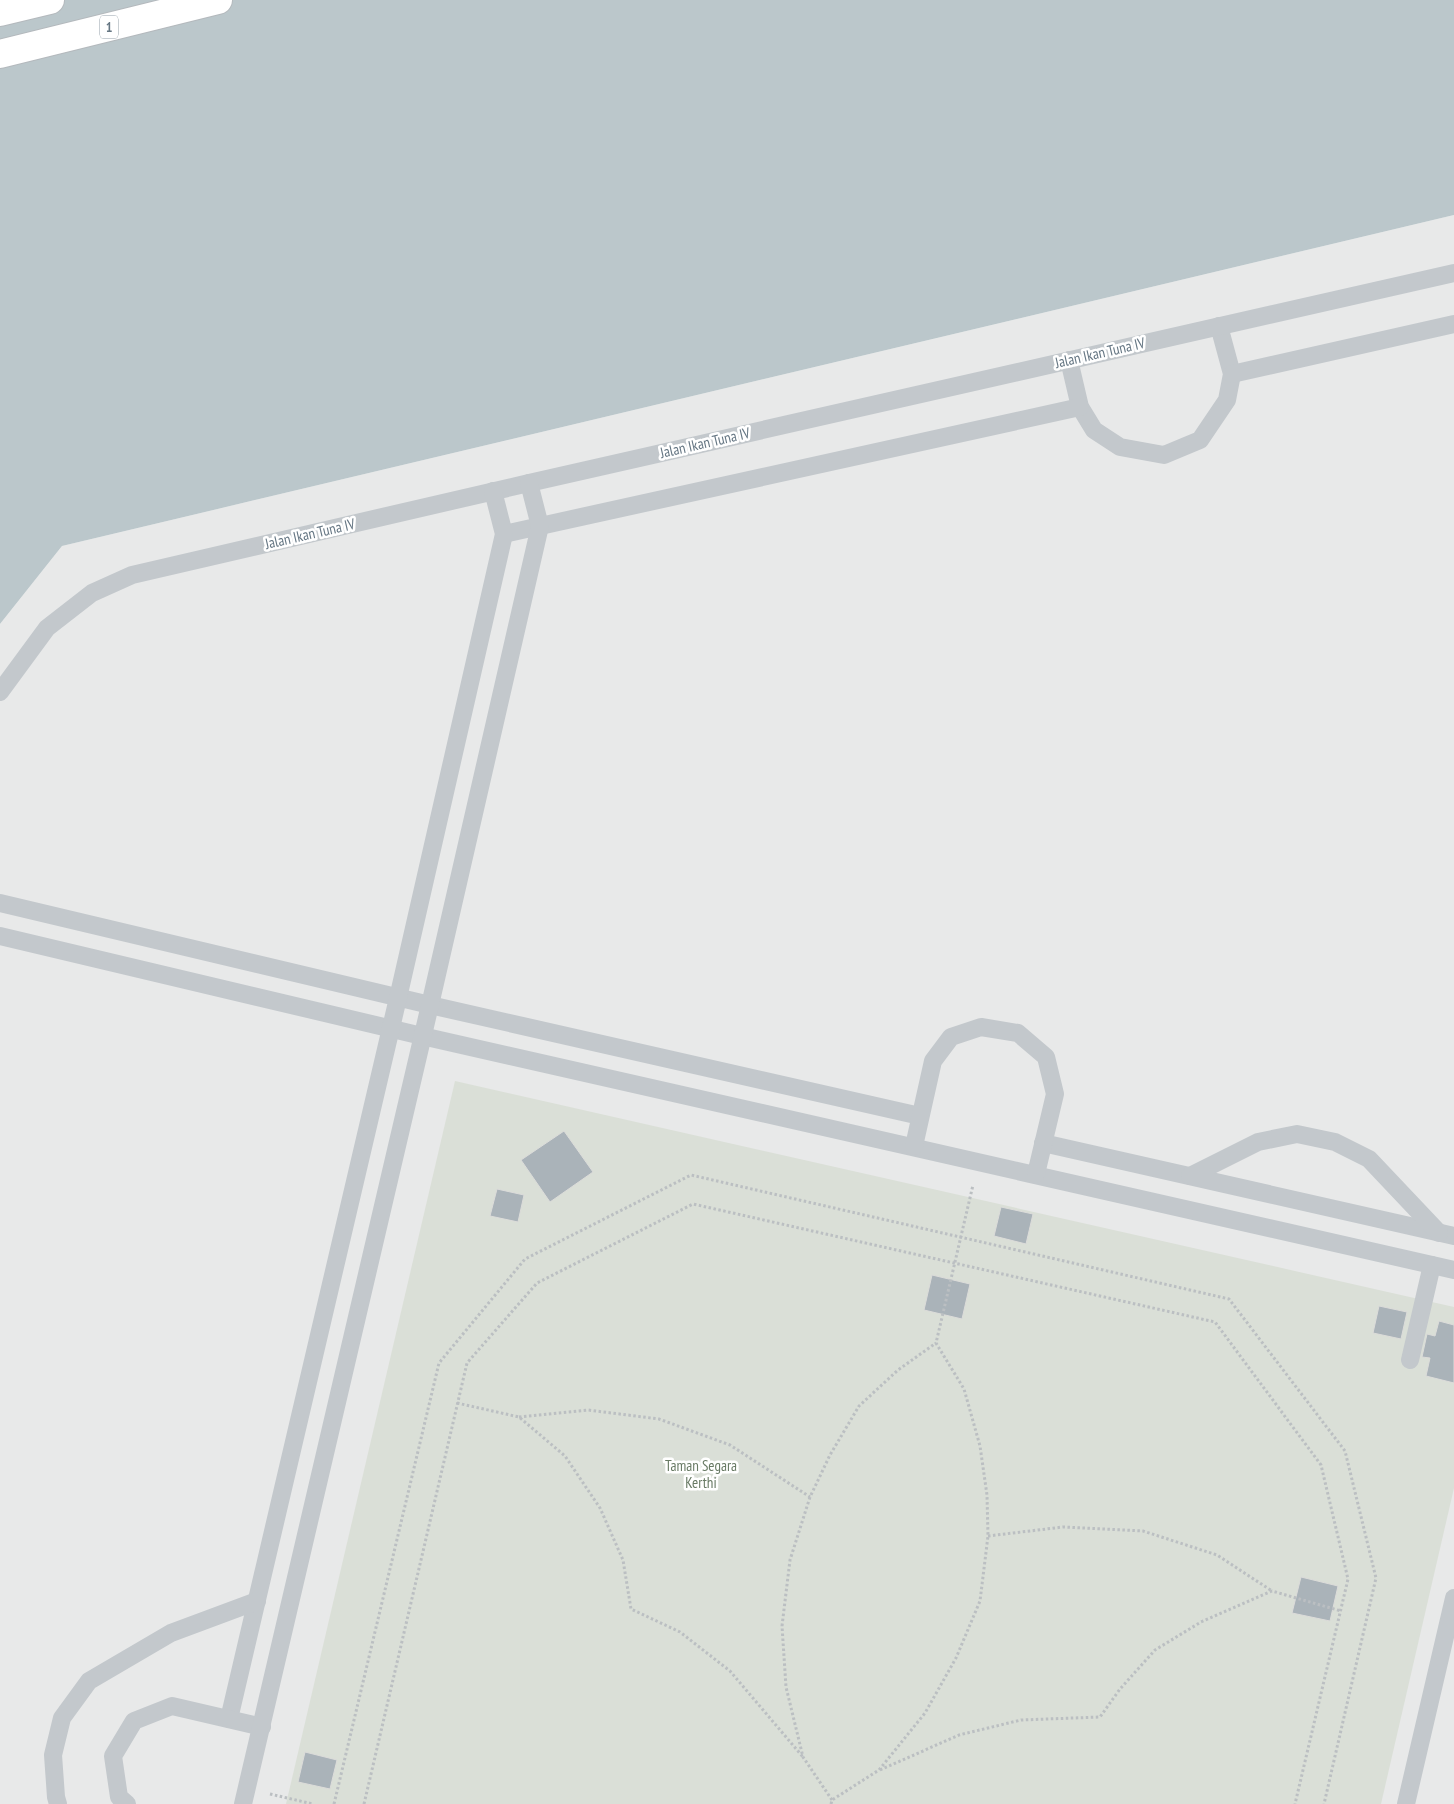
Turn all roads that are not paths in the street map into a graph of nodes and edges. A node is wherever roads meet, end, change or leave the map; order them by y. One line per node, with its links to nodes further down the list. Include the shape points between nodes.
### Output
1 (50, 0): 3 (highway)
2 (218, 0): 4 (highway, 1)
3 (0, 12)
4 (0, 54)
5 (1454, 273): 7 (lane, Jalan Ikan Tuna IV)
6 (1454, 324): 9 (lane)
7 (1219, 326): 8 (lane, Jalan Ikan Tuna IV); 9 (lane)
8 (1069, 360): 10 (lane); 11 (lane, Jalan Ikan Tuna IV)
9 (1232, 374): 10 (lane, via 1227,400 1200,440 1164,454 1120,447 1094,430)
10 (1080, 407): 13 (lane)
11 (529, 483): 12 (lane, Jalan Ikan Tuna IV); 13 (lane)
12 (493, 491): 14 (lane); 15 (lane, Jalan Ikan Tuna IV, via 132,575 92,593 47,628)
13 (540, 526): 14 (lane); 19 (lane)
14 (504, 534): 18 (lane)
15 (0, 692)
16 (0, 903): 18 (lane)
17 (0, 936): 20 (lane)
18 (398, 998): 19 (lane); 20 (lane)
19 (430, 1005): 21 (lane); 22 (lane)
20 (391, 1028): 21 (lane); 32 (lane)
21 (422, 1036): 24 (lane); 34 (lane)
22 (920, 1116): 23 (lane, via 933,1061 951,1037 981,1027 1018,1033 1046,1057 1055,1094); 24 (lane)
23 (1043, 1143): 25 (lane); 26 (lane)
24 (914, 1146): 25 (lane)
25 (1036, 1174): 28 (lane)
26 (1190, 1176): 27 (lane); 27 (lane, via 1258,1142 1297,1134 1335,1142 1368,1159)
27 (1446, 1234)
28 (1432, 1265): 29 (lane); 30 (lane)
29 (1454, 1270)
30 (1410, 1360)
31 (1454, 1598): 38 (lane)
32 (257, 1601): 33 (lane); 36 (lane, via 171,1633 89,1681 62,1718 53,1754)
33 (229, 1719): 34 (lane); 37 (lane, via 172,1706 134,1721 113,1756 119,1796)
34 (262, 1727): 35 (lane)
35 (245, 1796)
36 (58, 1804)
37 (127, 1804)
38 (1406, 1804)

